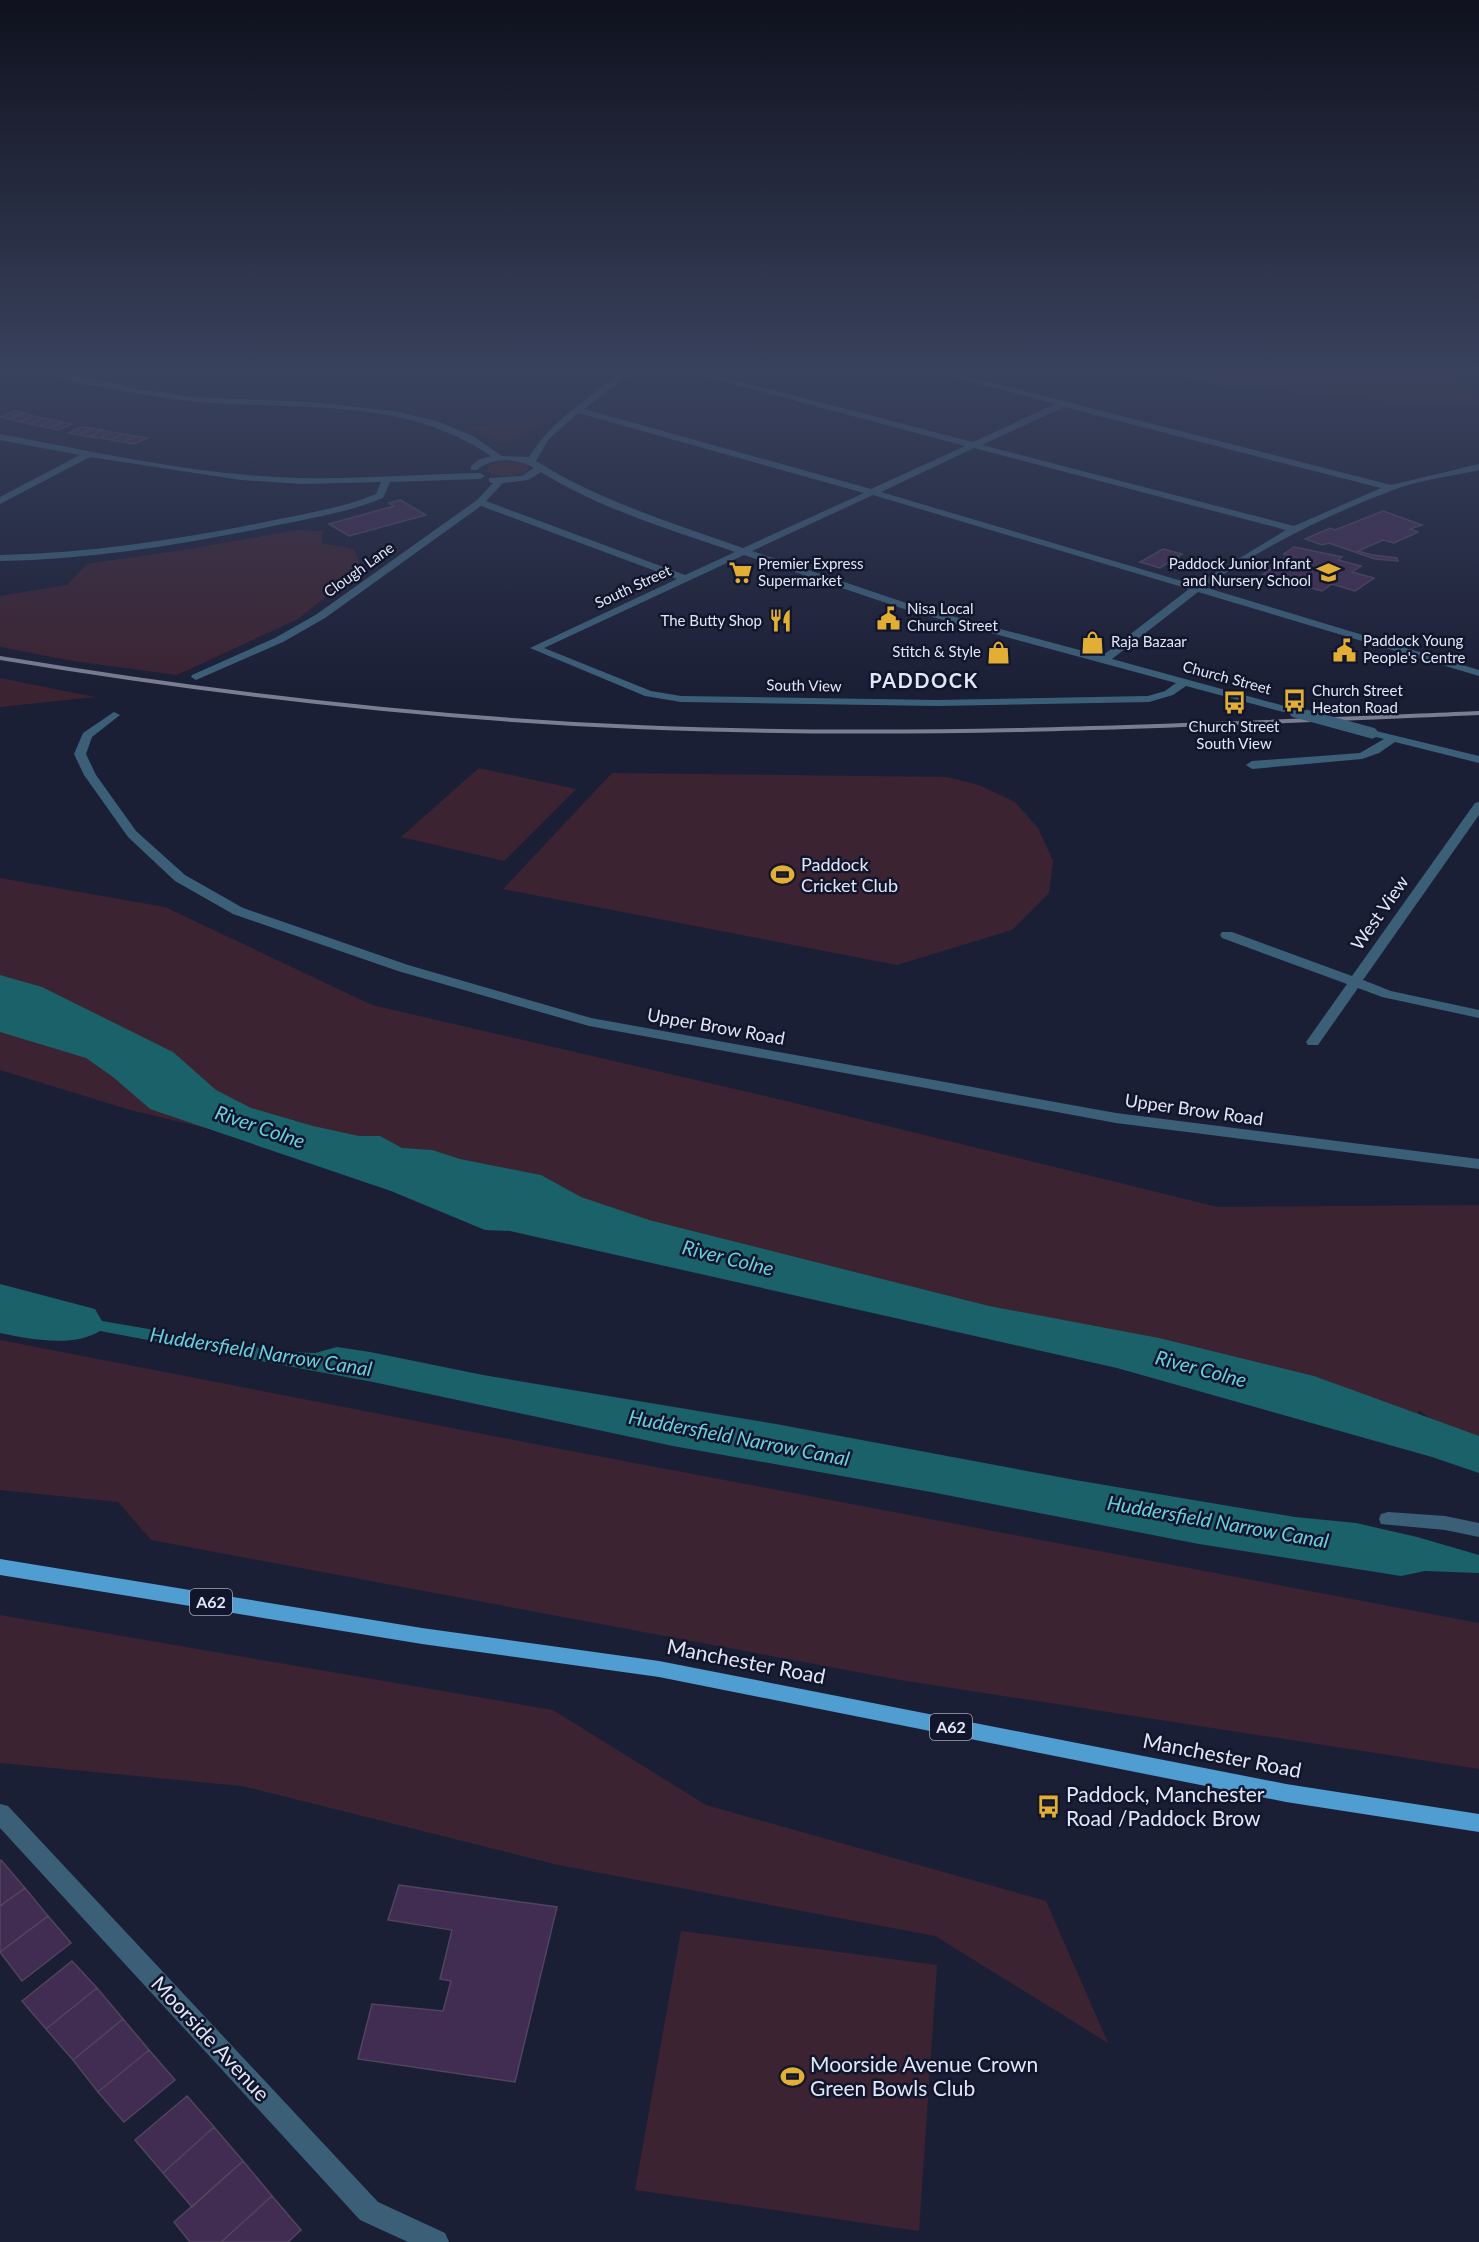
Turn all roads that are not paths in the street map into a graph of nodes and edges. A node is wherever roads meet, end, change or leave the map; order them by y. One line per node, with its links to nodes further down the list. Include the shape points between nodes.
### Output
1 (42, 479): 17 (street)
2 (259, 479): 12 (street)
3 (401, 479): 12 (street)
4 (497, 479): 13 (street, Church Street)
5 (522, 479): 13 (street, Church Street); 14 (street, Church Street)
6 (556, 479): 14 (street, Church Street)
7 (828, 479): 16 (street)
8 (898, 479): 16 (street, South Street)
9 (1098, 479): 19 (street)
10 (1356, 479): 15 (street)
11 (1431, 479): 15 (street)
12 (386, 480): 21 (street, via 380,495 360,504 247,529 114,551)
13 (501, 480): 18 (street, Clough Lane)
14 (561, 482): 20 (street, Church Street, via 619,508)
15 (1392, 488): 19 (street)
16 (871, 491): 20 (street, South Street); 23 (street)
17 (0, 501)
18 (480, 502): 22 (street); 25 (street, Clough Lane, via 321,616)
19 (1295, 529): 23 (street)
20 (743, 553): 22 (street, South Street); 27 (street, Church Street, via 914,609)
21 (0, 558)
22 (687, 579): 24 (street, South Street)
23 (1196, 589): 27 (street, via 1150,620); 28 (street)
24 (535, 648): 30 (street, South View, via 649,694 681,699 937,703 1149,699 1169,693)
25 (255, 650): 26 (street); 29 (street, Clough Lane)
26 (267, 656)
27 (1103, 661): 30 (street, Church Street)
28 (1479, 672)
29 (196, 677)
30 (1184, 681): 32 (street, Church Street, bridge)
31 (114, 715): 42 (street, Upper Brow Road, via 87,735 80,754 90,775 132,834 180,878 238,911 403,968 589,1022 1116,1118)
32 (1393, 738): 33 (street, Church Street); 34 (street, via 1362,756)
33 (1479, 759)
34 (1252, 765)
35 (1479, 806): 36 (street, West View)
36 (1465, 825): 37 (street); 39 (street, West View)
37 (1479, 829)
38 (1227, 935): 39 (street)
39 (1354, 981): 40 (street, via 1387,994); 41 (street, West View)
40 (1479, 1014)
41 (1313, 1042)
42 (1479, 1164)
43 (1388, 1519): 44 (street)
44 (1479, 1530)
45 (0, 1568): 47 (main road, Manchester Road / A62, via 659,1670 1286,1793)
46 (0, 1813): 48 (street, Moorside Avenue, via 369,2211)
47 (1479, 1823)
48 (436, 2242)

